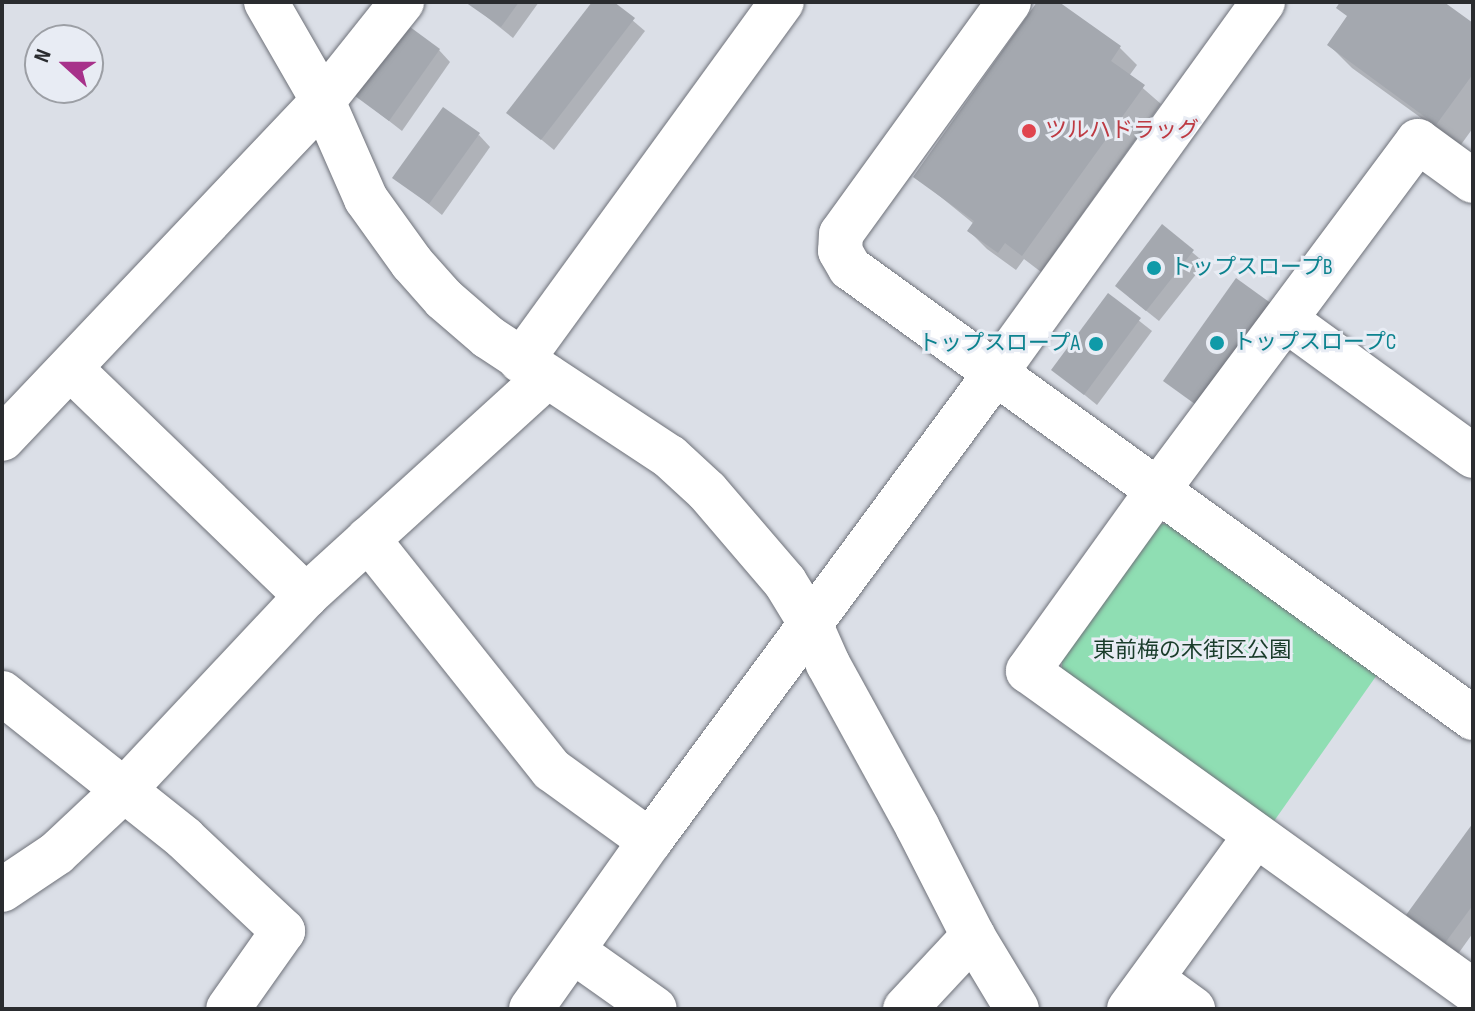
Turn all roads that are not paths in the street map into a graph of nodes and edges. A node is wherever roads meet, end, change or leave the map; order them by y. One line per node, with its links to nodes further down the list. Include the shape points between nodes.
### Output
1 (266, 2): 6 (street)
2 (402, 2): 6 (street)
3 (782, 2): 10 (street)
4 (1009, 2): 11 (street, via 841,234 840,243 850,268)
5 (1263, 2): 11 (street)
6 (323, 101): 9 (street); 10 (street, via 366,199 412,263 444,299)
7 (1473, 181): 8 (street, via 1418,141)
8 (1286, 320): 13 (street); 14 (street)
9 (71, 369): 12 (street); 16 (street)
10 (534, 369): 15 (street); 17 (street, via 689,474 785,582)
11 (997, 371): 14 (street); 17 (street)
12 (2, 439)
13 (1473, 456)
14 (1158, 490): 19 (street); 21 (street, via 1028,671)
15 (368, 539): 16 (street); 22 (street, via 552,770)
16 (306, 596): 20 (street)
17 (810, 623): 22 (street); 24 (street)
18 (2, 693): 20 (street)
19 (1473, 718)
20 (124, 790): 23 (street, via 57,853); 28 (street, via 283,931)
21 (1255, 836): 26 (street); 27 (street)
22 (650, 841): 25 (street)
23 (2, 890)
24 (973, 936): 31 (street); 32 (street)
25 (573, 951): 29 (street); 30 (street)
26 (1473, 991)
27 (1140, 994): 33 (street)
28 (228, 1009)
29 (531, 1009)
30 (655, 1009)
31 (905, 1009)
32 (1017, 1009)
33 (1193, 1009)

